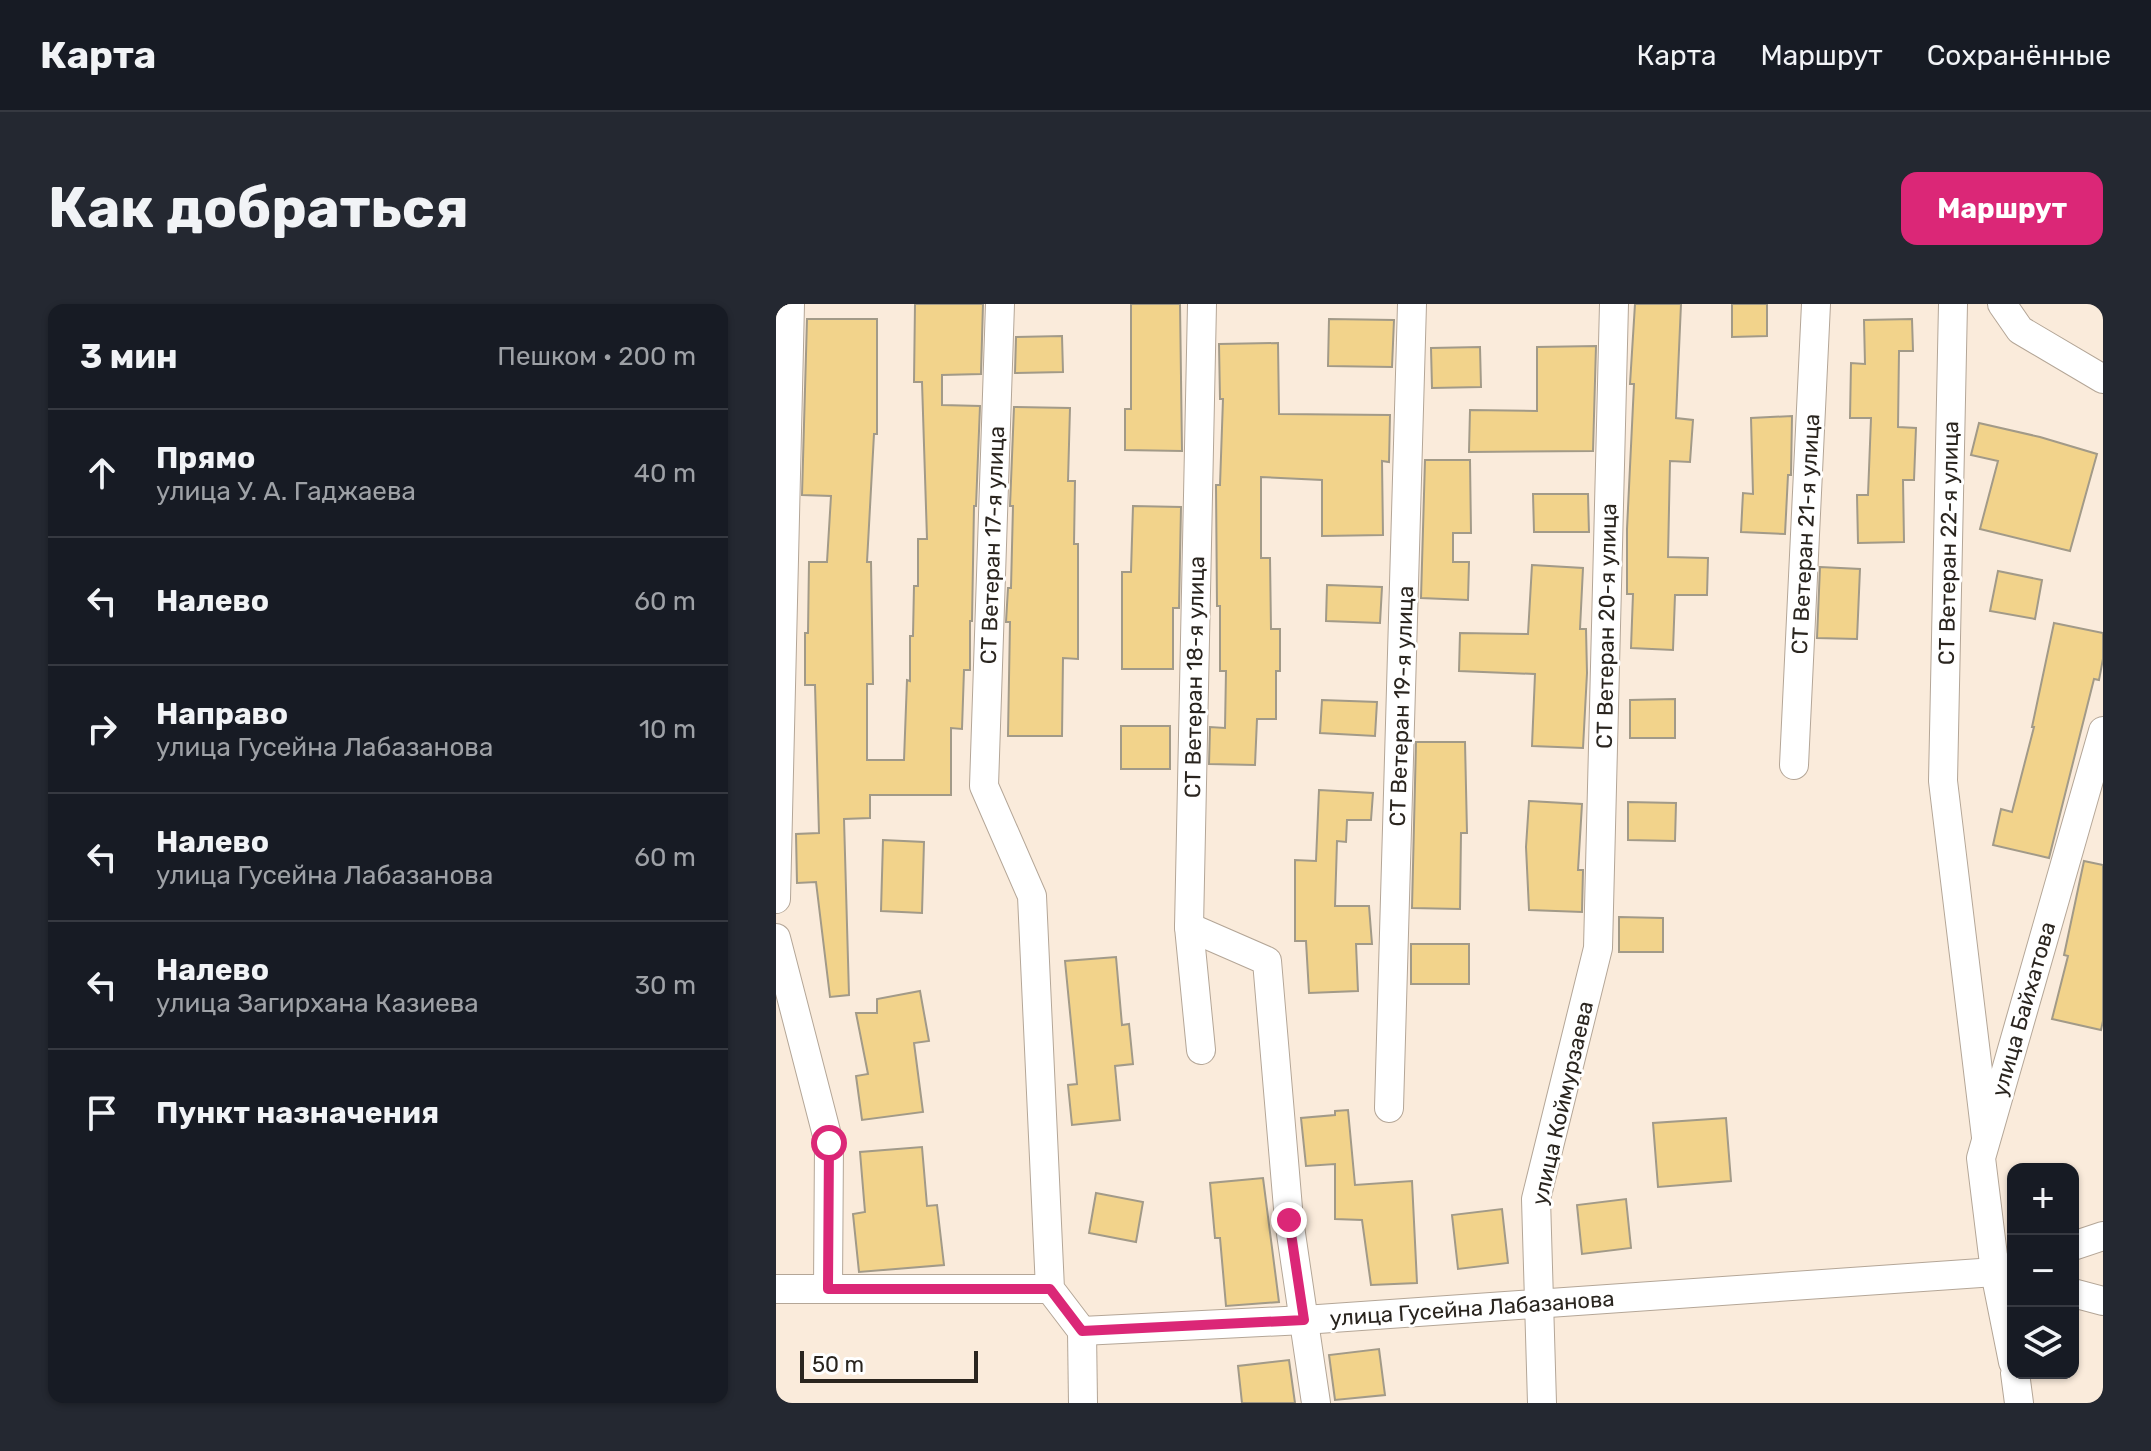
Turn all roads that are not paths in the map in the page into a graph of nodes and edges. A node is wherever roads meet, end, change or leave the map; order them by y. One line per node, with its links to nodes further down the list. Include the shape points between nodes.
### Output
1 (790, 304): 13 (street)
2 (1000, 304): 25 (street, СТ Ветеран 17-я улица, via 984,786 1032,896)
3 (1202, 304): 14 (street, СТ Ветеран 18-я улица)
4 (1412, 304): 18 (street, СТ Ветеран 19-я улица)
5 (1614, 304): 16 (street, СТ Ветеран 20-я улица)
6 (1816, 304): 11 (street, СТ Ветеран 21-я улица)
7 (1953, 304): 19 (street, СТ Ветеран 22-я улица, via 1943,781)
8 (2002, 304): 9 (street, via 2020,330)
9 (2103, 379)
10 (2103, 731): 12 (street, улица Байхатова)
11 (1794, 765)
12 (2092, 810): 19 (street, улица Байхатова)
13 (776, 899)
14 (1189, 927): 17 (street, СТ Ветеран 18-я улица); 29 (street, via 1267,961 1289,1220)
15 (776, 938): 24 (street, via 829,1143)
16 (1598, 948): 28 (street, улица Коймурзаева, via 1536,1199)
17 (1201, 1050)
18 (1389, 1108)
19 (1986, 1137): 22 (street, улица Байхатова, via 1981,1158)
20 (2103, 1236): 21 (street)
21 (2079, 1244)
22 (2007, 1272): 28 (street, улица Гусейна Лабазанова)
23 (776, 1289): 24 (street)
24 (828, 1289): 25 (street)
25 (1050, 1289): 30 (street)
26 (2079, 1295): 27 (street)
27 (2103, 1301)
28 (1539, 1303): 29 (street, улица Гусейна Лабазанова); 34 (street, улица Коймурзаева)
29 (1304, 1320): 30 (street, улица Гусейна Лабазанова); 33 (street)
30 (1082, 1331): 32 (street)
31 (2016, 1379): 35 (street)
32 (1083, 1403)
33 (1316, 1403)
34 (1542, 1403)
35 (2019, 1403)

